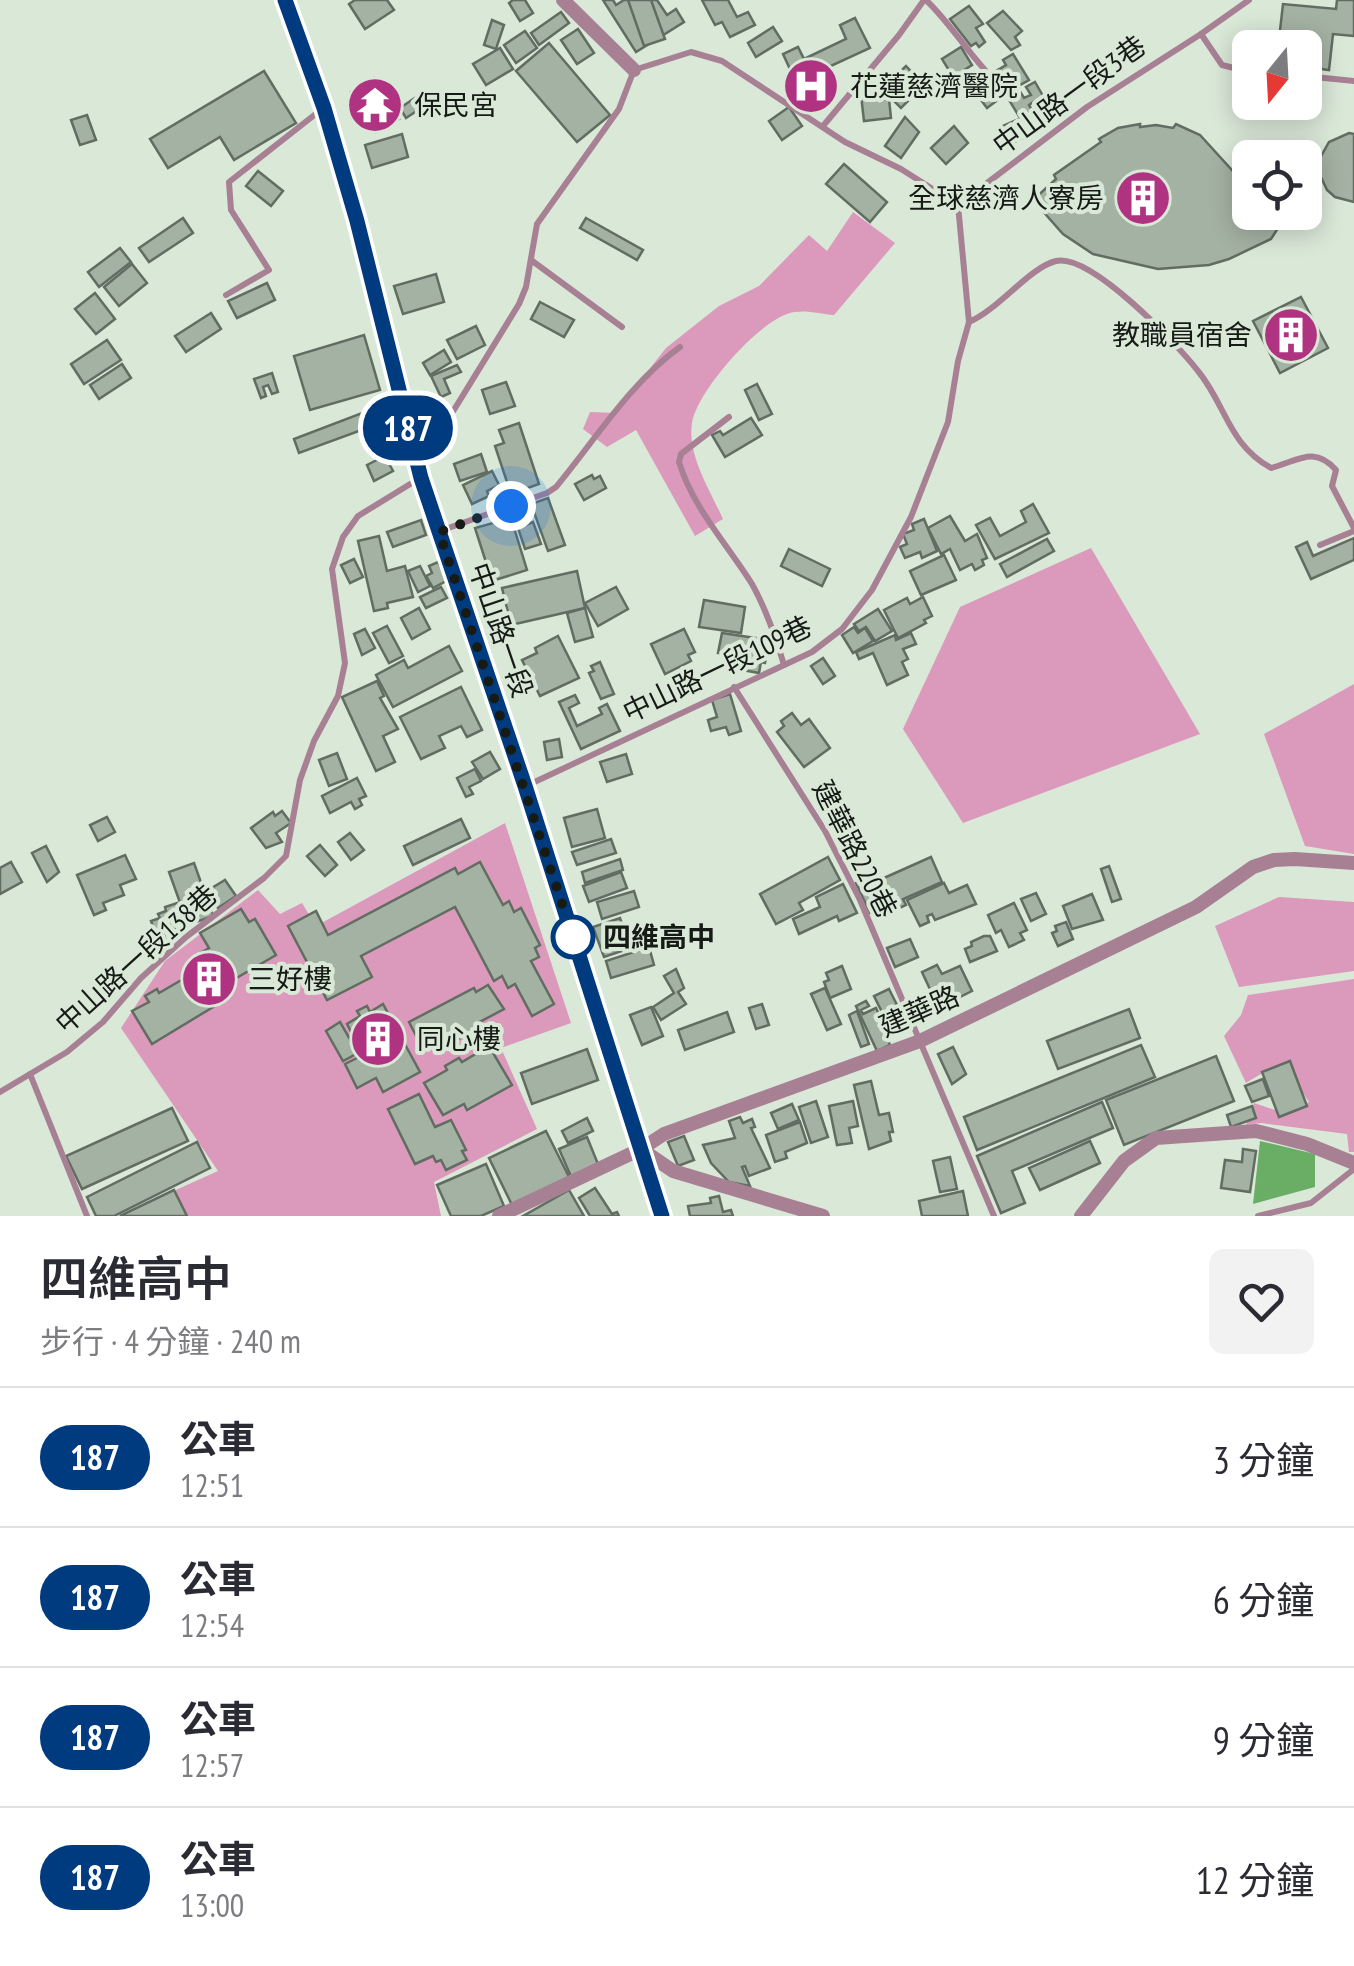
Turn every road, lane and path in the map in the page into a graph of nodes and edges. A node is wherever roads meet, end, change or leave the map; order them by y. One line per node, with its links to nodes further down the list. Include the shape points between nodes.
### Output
1 (285, 0): 11 (street, 中山路一段)
2 (563, 0): 7 (street)
3 (925, 0): 8 (lane); 12 (lane)
4 (1250, 0): 5 (lane, 中山路一段3巷)
5 (1201, 34): 6 (lane, via 1222,65); 13 (lane, 中山路一段3巷, via 1096,100)
6 (1232, 68)
7 (634, 70): 12 (lane, via 691,52 706,56); 14 (lane, via 618,108 538,224)
8 (984, 70)
9 (1322, 78): 10 (lane)
10 (1354, 81)
11 (324, 108): 15 (lane, via 229,182 231,210 269,270); 20 (street, 中山路一段)
12 (823, 126): 13 (lane)
13 (958, 205): 16 (lane, 中山路一段109巷)
14 (532, 260): 17 (lane); 20 (lane, via 519,304 441,431)
15 (226, 295)
16 (969, 322): 22 (lane, via 1050,262 1066,259 1089,270 1201,374 1228,426 1257,460 1271,468 1312,455 1326,458); 25 (lane, 中山路一段109巷, via 933,466 872,590 842,629)
17 (622, 326)
18 (680, 347): 23 (lane, via 641,382 556,488)
19 (730, 417): 25 (lane, via 679,462 710,526 752,585)
20 (411, 442): 21 (street, 中山路一段)
21 (421, 478): 23 (street, 中山路一段); 30 (lane, 中山路一段138巷, via 358,516 332,570 345,663 338,696 300,780 286,856 174,947 103,1022)
22 (1354, 530): 24 (lane)
23 (439, 532): 27 (street, 中山路一段)
24 (1320, 545)
25 (784, 665): 26 (lane, 中山路一段109巷)
26 (734, 687): 27 (lane, 中山路一段109巷); 29 (lane, 建華路220巷, via 825,830)
27 (525, 786): 32 (street, 中山路一段)
28 (1354, 863): 29 (street, 建華路, via 1295,859 1254,867 1196,907)
29 (920, 1041): 32 (street, 建華路, via 664,1134); 38 (lane, 建華路220巷)
30 (30, 1074): 31 (lane, 中山路一段138巷); 34 (lane)
31 (0, 1092)
32 (641, 1150): 35 (street, 建華路); 36 (street, 中山路一段); 37 (street, via 673,1171)
33 (1354, 1166): 39 (street, via 1307,1144 1256,1132 1156,1138 1124,1162); 40 (lane, via 1311,1203)
34 (86, 1216)
35 (499, 1216)
36 (662, 1216)
37 (824, 1216)
38 (994, 1216)
39 (1082, 1216)
40 (1258, 1216)

